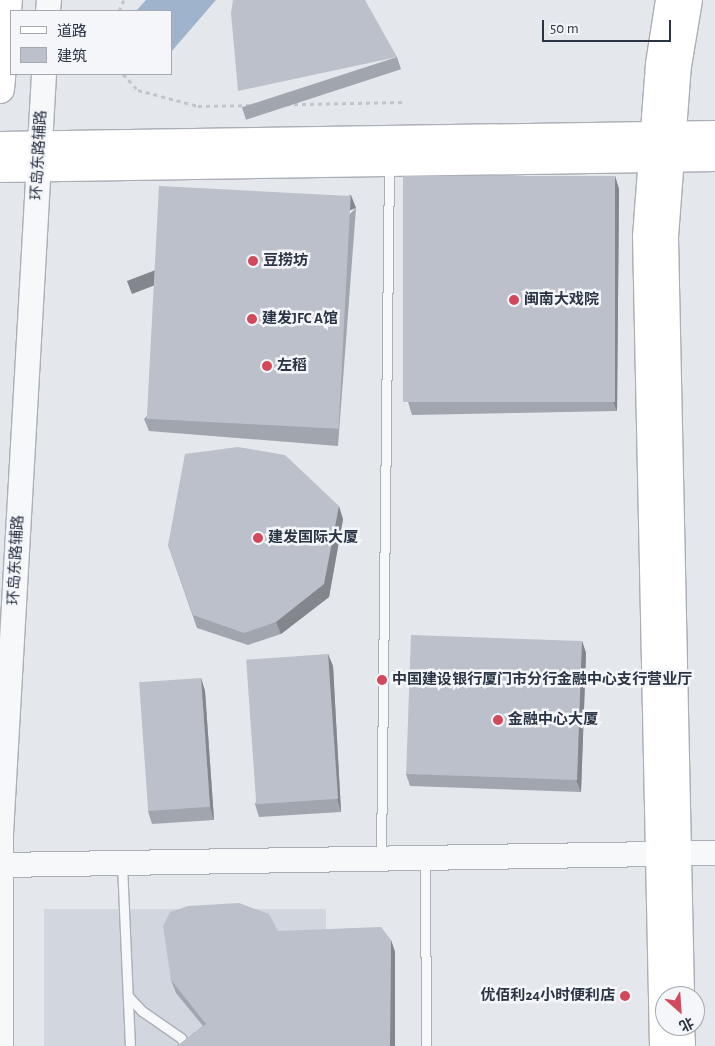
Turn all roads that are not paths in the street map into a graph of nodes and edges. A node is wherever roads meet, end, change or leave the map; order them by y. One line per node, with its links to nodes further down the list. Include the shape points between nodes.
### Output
1 (8, 0): 5 (main road)
2 (669, 0): 8 (main road, via 659,64)
3 (689, 0): 8 (main road)
4 (44, 75): 9 (street, 环岛东路辅路)
5 (0, 89)
6 (715, 134): 8 (main road)
7 (0, 145): 9 (main road)
8 (663, 147): 9 (main road); 10 (main road); 11 (main road); 13 (main road)
9 (39, 157): 11 (main road); 12 (main road); 18 (street, 环岛东路辅路)
10 (715, 158)
11 (389, 163): 16 (lane)
12 (0, 169)
13 (668, 854): 14 (street); 15 (street); 19 (main road); 25 (main road)
14 (715, 854)
15 (425, 858): 16 (street); 24 (lane)
16 (381, 859): 17 (street)
17 (122, 863): 18 (street); 20 (lane)
18 (1, 865): 21 (street, 环岛东路辅路)
19 (680, 986)
20 (128, 996): 22 (lane); 23 (lane, via 142,1011 180,1038)
21 (1, 1046)
22 (130, 1046)
23 (185, 1046)
24 (426, 1046)
25 (663, 1046)

